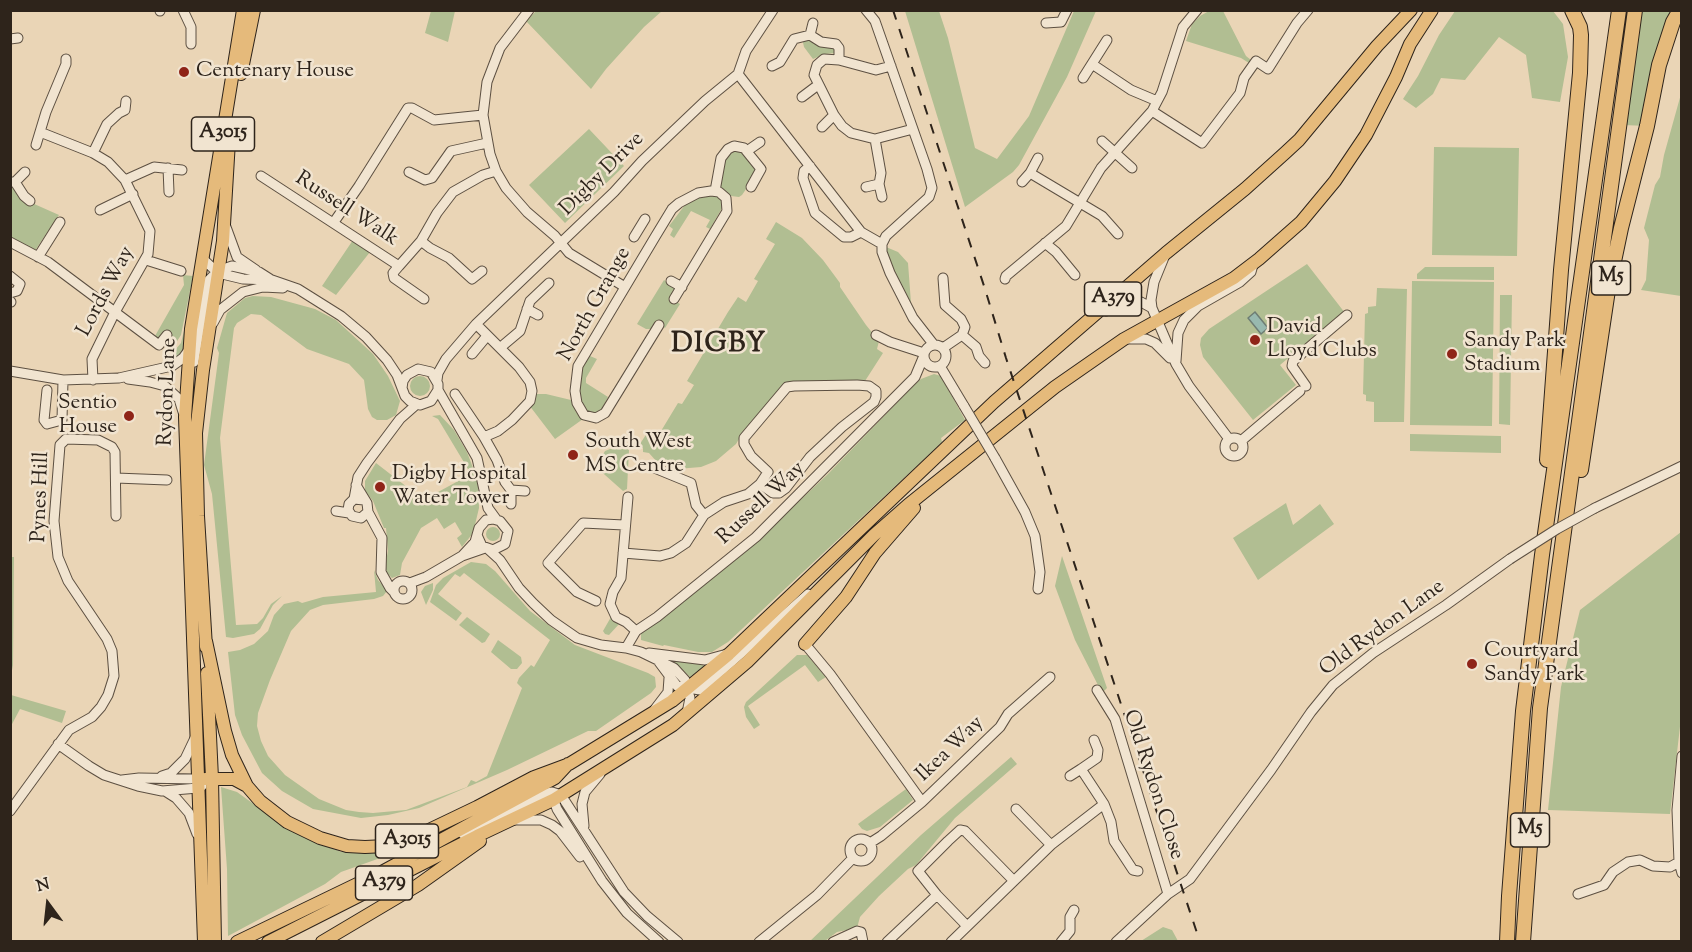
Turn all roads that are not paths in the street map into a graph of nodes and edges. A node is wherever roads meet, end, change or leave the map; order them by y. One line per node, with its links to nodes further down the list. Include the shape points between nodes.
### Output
1 (183, 10): 20 (street, via 191,27)
2 (243, 10): 84 (main road, Rydon Lane / A3015)
3 (254, 10): 70 (main road, Rydon Lane / A3015, via 228,150)
4 (529, 10): 32 (street, via 495,56)
5 (773, 10): 26 (street, Digby Drive, via 746,51)
6 (866, 10): 25 (street, via 873,17)
7 (1067, 10): 17 (street, via 1061,22)
8 (1197, 10): 30 (street, via 1183,27)
9 (1308, 10): 31 (street, via 1269,69 1256,61 1244,78 1240,93 1202,143)
10 (1411, 10): 81 (main road, A379, via 1299,140)
11 (1432, 10): 86 (main road, A379, via 1410,44 1366,135 1335,181 1301,222)
12 (1572, 10): 179 (highway, M5, via 1580,27 1580,73 1540,530)
13 (1619, 10): 179 (highway, M5)
14 (1635, 10): 177 (highway, M5)
15 (1680, 10): 177 (highway, M5, via 1659,65 1621,228 1581,471)
16 (813, 22): 18 (street)
17 (1046, 23)
18 (810, 35): 22 (street, via 821,42 836,44); 24 (street, via 794,39 780,62)
19 (1107, 40): 23 (street)
20 (191, 44)
21 (66, 59): 37 (street)
22 (838, 60): 25 (street, via 876,70); 28 (street, via 824,60 817,65 814,75)
23 (1092, 64): 27 (street); 30 (street)
24 (772, 66)
25 (891, 66): 36 (street)
26 (738, 74): 47 (street); 78 (street, Digby Drive, via 705,101)
27 (1083, 78)
28 (818, 86): 29 (street); 33 (street)
29 (802, 97)
30 (1156, 101): 31 (street)
31 (1152, 111): 44 (street)
32 (483, 115): 41 (street); 71 (street, via 434,120 408,108 364,167)
33 (834, 115): 35 (street); 38 (street, via 851,133)
34 (135, 116): 45 (street, via 126,106 108,124)
35 (822, 127)
36 (913, 129): 38 (street); 80 (street, via 932,188 928,197)
37 (40, 132): 42 (street); 45 (street, Lords Way)
38 (876, 139): 59 (street)
39 (1102, 141): 44 (street)
40 (760, 142): 43 (street)
41 (487, 143): 51 (street); 53 (street, via 452,151 432,178 425,180)
42 (36, 145)
43 (747, 151): 60 (street, via 761,170); 62 (street, via 734,146 723,154)
44 (1115, 152): 49 (street); 67 (street, via 1090,184)
45 (93, 153): 56 (street, Lords Way)
46 (1038, 158): 54 (street)
47 (810, 166): 72 (street); 72 (street, via 803,178 815,213 844,237)
48 (168, 168): 50 (street); 56 (street, via 150,168); 63 (street)
49 (1132, 168)
50 (182, 170)
51 (496, 171): 76 (street, via 453,192); 78 (street, via 520,205)
52 (25, 172): 57 (street)
53 (409, 172)
54 (1030, 173): 58 (street); 67 (street)
55 (261, 176): 71 (street, Russell Walk)
56 (125, 180): 64 (street, Lords Way)
57 (13, 182): 66 (street)
58 (1022, 182)
59 (879, 184): 61 (street); 65 (street)
60 (751, 187)
61 (867, 187)
62 (715, 191): 75 (street, North Grange, via 698,193 679,203); 101 (street, via 726,198 728,211)
63 (169, 192)
64 (133, 194): 68 (street); 85 (street, Lords Way, via 151,237)
65 (882, 197)
66 (30, 201)
67 (1081, 203): 73 (street, via 1115,230); 79 (street, via 1066,226)
68 (100, 210)
69 (60, 222): 82 (street)
70 (225, 222): 91 (street, via 237,257); 92 (main road, Rydon Lane / A3015)
71 (334, 222): 87 (street, Russell Walk)
72 (861, 232): 80 (street)
73 (1103, 233)
74 (634, 237): 75 (street, North Grange, via 642,224)
75 (655, 237): 100 (street, North Grange)
76 (421, 241): 87 (street); 90 (street, via 449,258 472,279)
77 (10, 242): 82 (street)
78 (560, 243): 100 (street, via 569,253); 113 (street, Digby Drive)
79 (1045, 243): 83 (street); 93 (street)
80 (882, 244): 115 (street, via 890,273)
81 (1166, 253): 110 (street, via 1154,282); 141 (main road, A379)
82 (38, 257): 109 (street)
83 (1027, 258): 88 (street); 96 (street)
84 (203, 259): 92 (street); 127 (main road, Rydon Lane / A3015)
85 (146, 260): 89 (street); 109 (street, Lords Way)
86 (1254, 263): 110 (main road, A379, via 1234,278); 134 (street, via 1248,275 1198,306 1184,320 1178,333)
87 (399, 266): 106 (street, Russell Walk, via 394,278)
88 (1034, 267)
89 (181, 271)
90 (482, 271)
91 (260, 272): 92 (street, via 232,266); 97 (street)
92 (218, 273): 97 (street); 116 (main road, Rydon Lane / A3015); 151 (street, A3015, via 208,281)
93 (1075, 275)
94 (10, 276): 105 (street, via 20,284 17,291)
95 (943, 278): 104 (street)
96 (1005, 279)
97 (272, 280): 102 (street)
98 (671, 281): 101 (street)
99 (549, 283): 108 (street)
100 (625, 287): 122 (street, North Grange, via 576,370 575,391 584,415 596,418 605,413)
101 (682, 287): 107 (street)
102 (298, 290): 116 (street, via 263,287 243,292 220,310); 132 (street, via 355,327)
103 (931, 290): 104 (street)
104 (943, 290): 120 (street, via 946,308 965,327)
105 (10, 293)
106 (424, 299)
107 (674, 299)
108 (527, 309): 111 (street); 126 (street, via 519,331)
109 (115, 312): 124 (street); 143 (street, Lords Way, via 92,359)
110 (1154, 314): 123 (main road, A379); 134 (street); 141 (street, via 1141,302 1114,305 1033,375)
111 (538, 315)
112 (1347, 315): 155 (street, via 1293,361 1303,388)
113 (476, 324): 121 (street); 131 (street, Digby Drive)
114 (658, 325): 122 (street)
115 (919, 327): 125 (street); 130 (street)
116 (210, 329): 188 (main road, Rydon Lane / A3015, via 196,433)
117 (642, 331): 122 (street)
118 (167, 335): 124 (street)
119 (876, 335): 130 (street, via 884,345)
120 (962, 335): 125 (street); 133 (street, via 972,342)
121 (487, 336): 126 (street); 129 (street)
122 (652, 336)
123 (1124, 339): 134 (street, via 1155,343); 160 (main road, A379, via 1055,387)
124 (159, 345): 128 (street)
125 (939, 346): 130 (street, via 929,346); 135 (street, via 946,357)
126 (501, 347): 153 (street, via 528,378 532,397 512,420)
127 (188, 351): 140 (street, via 172,366); 151 (main road, Rydon Lane / A3015)
128 (168, 352)
129 (472, 354)
130 (924, 354): 135 (street, via 928,366); 139 (street, Russell Way)
131 (446, 358): 136 (street, Digby Drive); 144 (street, Digby Drive, via 438,373)
132 (387, 360): 138 (street); 145 (street)
133 (985, 363)
134 (1176, 364): 154 (street)
135 (937, 367): 139 (street, Russell Way); 185 (street, bridge, via 1025,512 1035,536)
136 (425, 370): 138 (street); 144 (street, via 431,372)
137 (10, 371): 142 (street)
138 (412, 371): 145 (street)
139 (915, 377): 187 (street, Russell Way, via 756,537)
140 (119, 378): 143 (street); 151 (street, via 165,386 179,399)
141 (1020, 379): 192 (main road, A379)
142 (63, 380): 143 (street); 146 (street, via 62,420 48,427 44,420)
143 (93, 380)
144 (437, 386): 149 (street, via 435,397); 150 (street)
145 (402, 388): 148 (street)
146 (47, 390)
147 (455, 394): 153 (street)
148 (406, 398): 149 (street); 152 (street)
149 (422, 404): 150 (street, via 437,405); 152 (street)
150 (450, 412): 164 (street, via 477,458)
151 (184, 417): 200 (main road, Rydon Lane / A3015)
152 (400, 419): 167 (street, via 358,477)
153 (484, 437): 162 (street)
154 (1229, 439): 155 (street); 155 (street, via 1226,451 1233,456 1241,453)
155 (1241, 441)
156 (1682, 466): 233 (street, Old Rydon Lane, bridge, via 1557,529 1333,685 1190,879)
157 (652, 468): 169 (street, via 691,483 696,505)
158 (116, 478): 159 (street); 170 (street, Pynes Hill); 202 (street, Pynes Hill, via 115,452 105,442 62,441 54,521 58,557 68,581 107,639 114,676 101,707 69,730)
159 (167, 480)
160 (937, 483): 182 (main road, A379, via 874,535); 189 (main road, A379, via 875,553 846,597)
161 (760, 484): 161 (street, via 768,472 750,456 744,438 783,390 794,386 857,385 876,391 874,402 810,457 786,488 773,493); 169 (street)
162 (511, 490): 163 (street); 166 (street)
163 (525, 491)
164 (485, 496): 171 (street); 172 (street)
165 (628, 497): 173 (street)
166 (511, 504)
167 (354, 505): 168 (street, via 354,518); 168 (street, via 367,504)
168 (364, 515): 184 (street, via 375,524 382,538 381,565 385,579)
169 (704, 515): 178 (street, via 686,543 671,553)
170 (117, 516)
171 (496, 519): 172 (street); 175 (street, via 507,527)
172 (481, 525): 174 (street)
173 (624, 525): 178 (street); 186 (street, via 583,523 548,563 577,592)
174 (477, 535): 176 (street); 180 (street)
175 (505, 544): 176 (street); 181 (street)
176 (487, 549): 180 (street); 181 (street)
177 (1560, 551): 252 (highway, M5, via 1540,708)
178 (623, 553): 187 (street, via 621,578 610,604 616,617)
179 (1542, 555): 251 (highway, M5, via 1523,711)
180 (462, 556): 183 (street)
181 (509, 574): 190 (street, via 551,620 577,638)
182 (825, 584): 196 (street, via 806,595 700,690); 199 (main road, A379, via 747,662)
183 (411, 586): 184 (street, via 404,581); 184 (street, via 412,594 406,599 400,599)
184 (395, 588)
185 (1038, 589)
186 (596, 602)
187 (636, 631): 190 (street, Russell Way)
188 (206, 641): 208 (main road, Rydon Lane / A3015); 213 (main road, A3015, via 225,731)
189 (805, 644): 216 (street)
190 (626, 648): 191 (street)
191 (641, 652): 192 (street, via 705,660); 193 (street)
192 (729, 654): 196 (main road, A379)
193 (657, 660): 195 (street); 196 (street, via 674,668)
194 (1050, 677): 216 (street, Ikea Way)
195 (669, 678): 196 (street); 198 (street, via 668,692)
196 (688, 689): 198 (main road, A379); 199 (street)
197 (1097, 690): 233 (street, Old Rydon Close, via 1115,719)
198 (651, 714): 204 (main road, A379)
199 (687, 714): 205 (main road, A379)
200 (196, 736): 210 (street, via 185,759 171,773); 212 (main road, Rydon Lane / A3015)
201 (1094, 740): 206 (street, via 1097,758)
202 (58, 744): 211 (street, via 104,775); 219 (street, Pynes Hill)
203 (1682, 756): 228 (street, via 1677,810)
204 (569, 764): 209 (main road, A379); 213 (main road, A3015, via 534,777 417,837 386,846 347,846 301,830 271,810)
205 (605, 768): 215 (main road, A379); 222 (street, via 585,792 582,817)
206 (1081, 769): 207 (street); 217 (street)
207 (1070, 776)
208 (212, 778): 212 (main road); 213 (main road, via 234,779); 238 (main road, Rydon Lane / A3015)
209 (555, 778): 215 (street); 226 (main road, A379)
210 (151, 779): 211 (street); 212 (street)
211 (121, 780): 214 (street)
212 (198, 784): 214 (street); 223 (main road, Rydon Lane / A3015)
213 (247, 786)
214 (165, 791): 223 (street, via 189,813)
215 (555, 795): 220 (main road, A379); 222 (street); 226 (street); 231 (street)
216 (922, 802): 224 (street, Ikea Way)
217 (1104, 804): 225 (street); 229 (street, via 1114,841 1133,870)
218 (1016, 809): 225 (street)
219 (10, 811)
220 (512, 820): 221 (main road, A379); 231 (street, via 541,820 552,825)
221 (500, 826): 240 (main road, A379); 241 (main road, A379, via 418,885)
222 (586, 836): 243 (street, via 624,892)
223 (199, 839): 238 (main road, Rydon Lane / A3015)
224 (870, 843): 227 (street, via 873,850 869,858); 227 (street, via 865,839 854,841 850,848)
225 (1051, 844): 232 (street)
226 (411, 856): 239 (main road, A379)
227 (853, 858): 244 (street, via 817,895)
228 (1679, 861): 230 (street); 234 (street, via 1670,867 1640,860 1628,862 1612,872 1604,885)
229 (1138, 871)
230 (1682, 873)
231 (602, 881): 242 (street, via 627,913)
232 (1014, 881): 235 (street, via 960,830 918,871); 237 (street)
233 (1168, 894): 250 (street, Old Rydon Lane)
234 (1578, 894)
235 (937, 895): 237 (street); 247 (street)
236 (1074, 910): 249 (street, via 1070,931)
237 (967, 926): 248 (street)
238 (209, 938)
239 (237, 942)
240 (268, 942)
241 (322, 942)
242 (659, 942)
243 (678, 942)
244 (759, 942)
245 (833, 942): 246 (street, via 857,931 861,932)
246 (863, 942)
247 (887, 942)
248 (951, 942)
249 (1061, 942)
250 (1116, 942)
251 (1507, 942)
252 (1523, 942)

